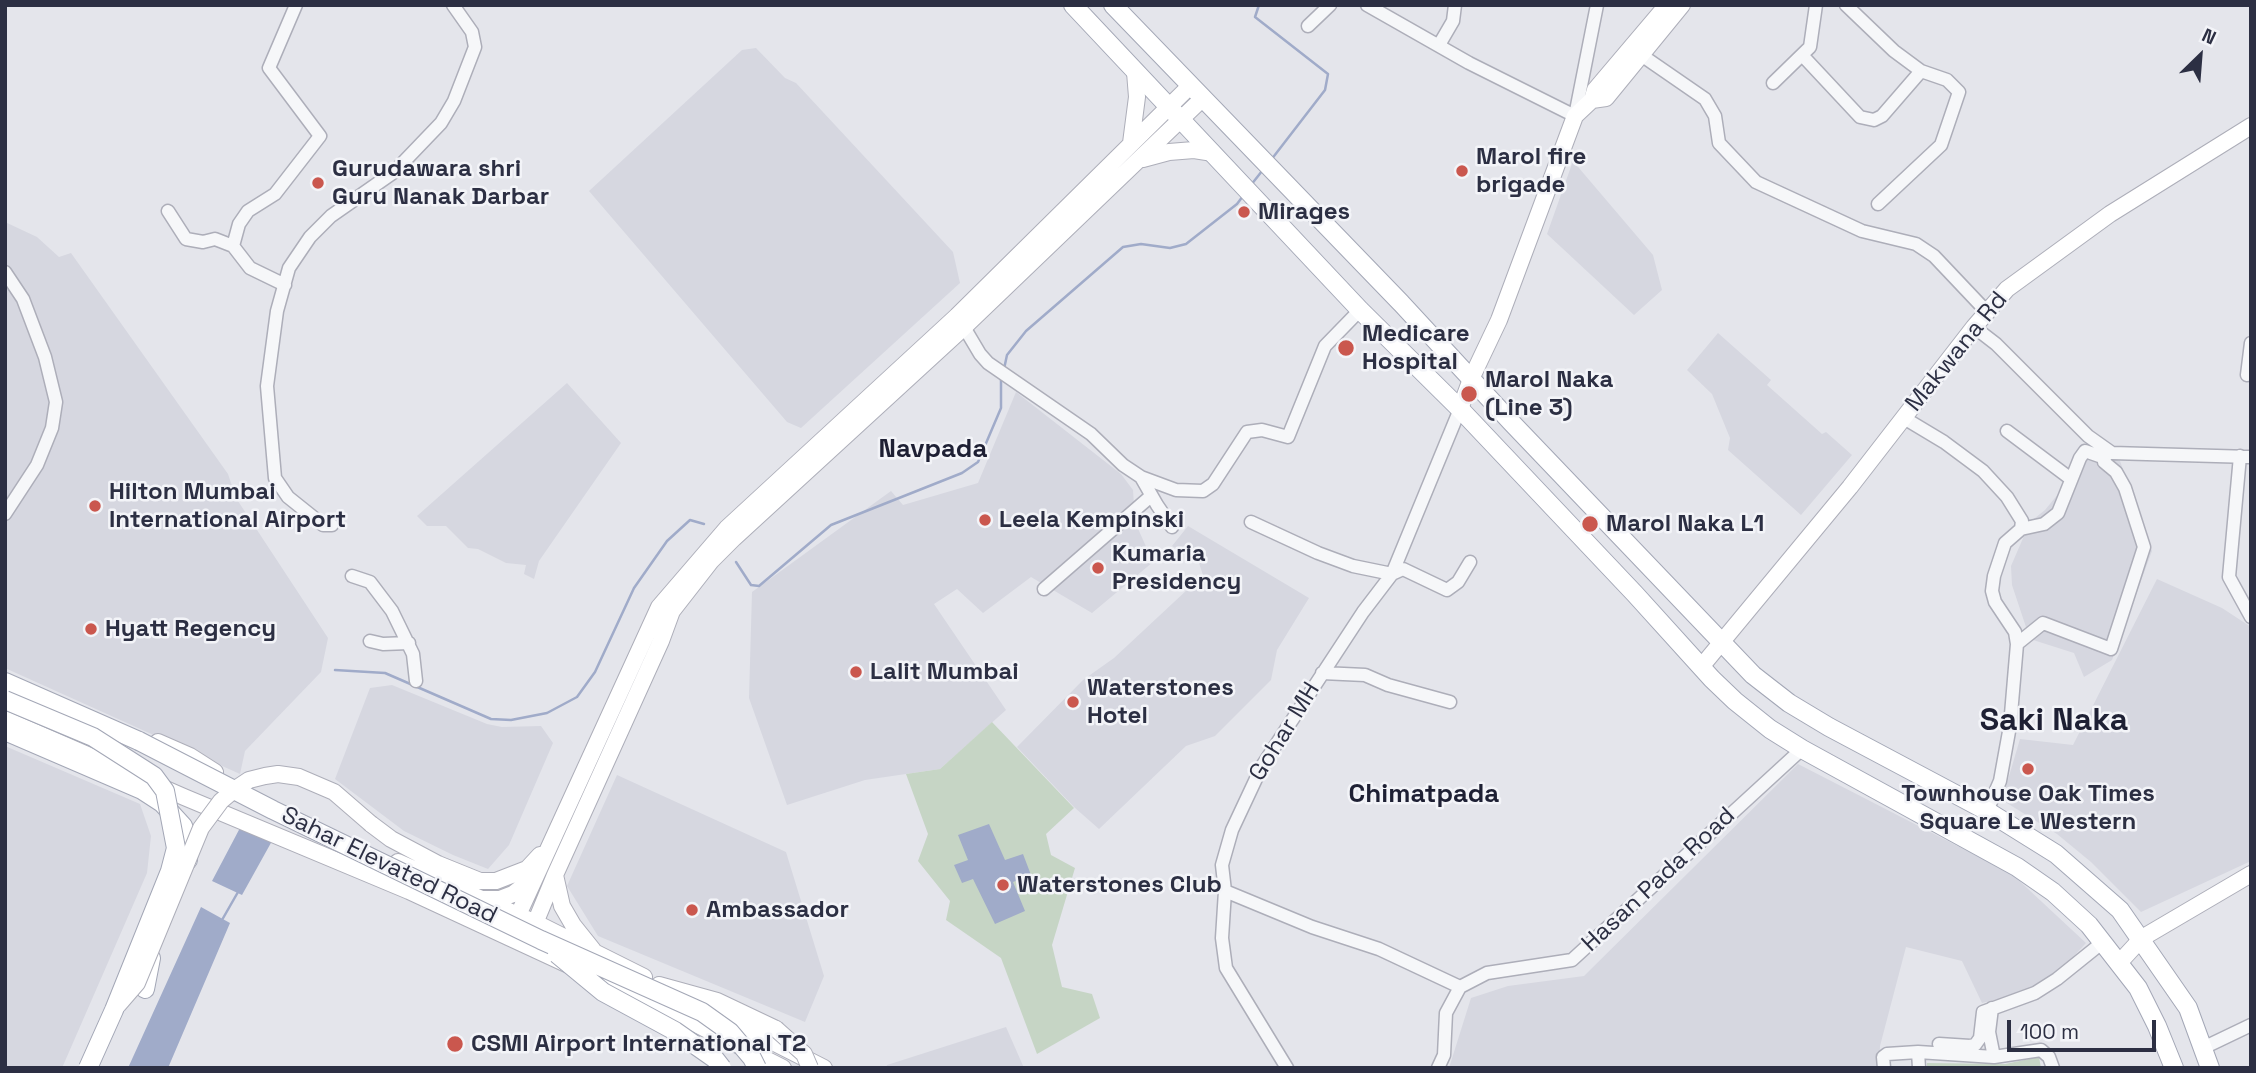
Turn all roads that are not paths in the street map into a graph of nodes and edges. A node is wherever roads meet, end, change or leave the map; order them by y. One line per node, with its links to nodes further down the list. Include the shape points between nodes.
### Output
1 (296, 5): 30 (street, via 269,68 320,136 275,194 248,211)
2 (453, 5): 32 (street, via 472,32 475,47 454,102 441,123 394,172 317,230 289,268)
3 (1073, 5): 18 (main road)
4 (1113, 5): 20 (main road)
5 (1330, 5): 13 (street)
6 (1367, 5): 14 (street)
7 (1455, 5): 14 (street, via 1453,21)
8 (1597, 5): 22 (street)
9 (1667, 5): 15 (main road)
10 (1682, 5): 15 (main road)
11 (1816, 5): 16 (street, via 1810,47)
12 (1846, 5): 17 (street)
13 (1308, 26)
14 (1440, 45): 22 (street)
15 (1636, 51): 22 (main road); 34 (street, via 1705,99 1715,117 1719,143 1756,182 1862,232 1916,244 1934,256)
16 (1802, 55): 17 (street, via 1860,117 1874,120); 19 (street)
17 (1921, 71): 28 (street, via 1947,80 1959,92 1941,145)
18 (1135, 72): 21 (main road); 25 (main road, via 1137,97)
19 (1773, 83)
20 (1196, 92): 21 (main road); 23 (main road); 35 (main road)
21 (1168, 107): 23 (main road); 25 (main road)
22 (1575, 116): 41 (main road, via 1500,320)
23 (1182, 120): 26 (main road); 27 (main road)
24 (2251, 126): 34 (main road, Makwana Rd, via 2110,214 2007,289)
25 (1130, 145): 36 (main road)
26 (1213, 153): 27 (main road, via 1169,152); 33 (main road)
27 (1141, 159): 36 (main road)
28 (1878, 204)
29 (168, 211): 30 (street, via 186,239 215,239)
30 (233, 246): 32 (street, via 250,268)
31 (5, 272): 49 (street, via 27,310 57,402 37,465)
32 (285, 285): 51 (street, via 267,386 275,478 288,497 323,525)
33 (1360, 310): 38 (main road); 46 (street, via 1325,346 1288,437 1262,429 1247,432 1213,484 1203,491 1176,490)
34 (1987, 313): 37 (main road, Makwana Rd)
35 (1413, 317): 38 (main road); 41 (main road)
36 (960, 322): 46 (street, via 988,363 1091,434); 74 (main road, via 727,528 659,607); 76 (main road, via 711,561 673,611)
37 (1974, 327): 43 (main road, Makwana Rd); 45 (street, via 2088,436 2112,453)
38 (1390, 338): 42 (main road)
39 (2251, 342): 40 (street)
40 (2247, 375)
41 (1471, 380): 42 (main road); 60 (main road)
42 (1460, 409): 55 (street, Gohar MH); 63 (main road)
43 (1904, 418): 53 (street, via 1983,471 2007,497 2022,521); 60 (main road, Makwana Rd)
44 (2007, 432): 47 (street)
45 (2245, 456): 58 (street, via 2229,577)
46 (1141, 477): 48 (street)
47 (2071, 479): 53 (street, via 2058,513 2044,524); 62 (street, via 2085,451 2105,458 2125,488 2144,547 2115,637 2111,649 2043,623)
48 (1152, 496): 52 (street); 57 (street)
49 (5, 514)
50 (1251, 522): 55 (street, via 1353,566)
51 (332, 525)
52 (1172, 527)
53 (2021, 528): 62 (street, via 2004,543 1992,591)
54 (1470, 562): 55 (street, via 1447,590 1403,569)
55 (1392, 574): 64 (street, Gohar MH)
56 (352, 576): 61 (street, via 370,582 382,594)
57 (1044, 589)
58 (2251, 617)
59 (370, 641): 61 (street)
60 (1722, 642): 63 (main road, Makwana Rd); 73 (main road, via 1753,675 1789,703)
61 (408, 643): 66 (street)
62 (2017, 644): 73 (street, via 2010,726 2000,781)
63 (1701, 667): 72 (main road, via 1744,708)
64 (1322, 673): 69 (street, via 1364,675); 78 (street, Gohar MH, via 1244,800 1222,865)
65 (5, 674): 79 (main road, via 190,756 261,800)
66 (416, 681)
67 (5, 682): 81 (main road, Sahar Elevated Road, bridge, via 139,741)
68 (5, 700): 91 (main road, bridge, via 93,737 154,776 165,791 176,848)
69 (1450, 702)
70 (5, 719): 82 (main road)
71 (5, 731): 89 (main road, via 142,790 183,826 189,841 187,871 152,955)
72 (1802, 749): 84 (main road, via 2017,867 2053,892); 88 (street, Hasan Pada Road, via 1572,960 1487,973)
73 (1987, 811): 83 (main road, via 2075,869 2120,910)
74 (551, 842): 77 (main road); 91 (main road, bridge, via 527,869 496,881 480,881 391,839 334,792 299,777 278,774 249,780 221,801 201,828 137,983)
75 (2251, 874): 83 (main road)
76 (555, 875): 81 (main road); 85 (main road, via 562,906)
77 (534, 877): 79 (main road, via 513,894); 80 (main road)
78 (1225, 891): 88 (street, via 1379,949); 105 (street, Gohar MH, via 1222,938 1226,968)
79 (482, 899): 80 (main road)
80 (518, 915): 81 (main road); 82 (main road)
81 (535, 936): 82 (main road); 85 (main road); 99 (main road, bridge, via 603,992 675,1031); 100 (main road, Sahar Elevated Road, bridge, via 702,1012 730,1032); 101 (main road)
82 (508, 937)
83 (2142, 938): 86 (main road); 94 (main road, via 2188,1008)
84 (2103, 942): 86 (main road); 90 (street, via 2035,993)
85 (596, 954): 87 (main road)
86 (2119, 963): 110 (main road, via 2138,989)
87 (659, 985): 95 (main road); 103 (main road, bridge, via 717,1001 776,1029 804,1054)
88 (1460, 987): 106 (street, via 1446,1013 1444,1055)
89 (145, 989)
90 (1992, 1008): 93 (street, via 1983,1012 1975,1045); 97 (street, via 1989,1032)
91 (114, 1010): 98 (main road, bridge)
92 (2251, 1025): 94 (street)
93 (1939, 1044)
94 (2203, 1048): 111 (main road)
95 (788, 1050): 102 (main road); 104 (main road)
96 (1918, 1052): 97 (street); 107 (street, via 1887,1054); 108 (street)
97 (1994, 1058): 109 (street, via 2041,1050)
98 (88, 1068)
99 (722, 1068)
100 (757, 1068)
101 (783, 1068)
102 (792, 1068)
103 (810, 1068)
104 (824, 1068)
105 (1287, 1068)
106 (1438, 1068)
107 (1884, 1068)
108 (1919, 1068)
109 (2053, 1068)
110 (2174, 1068)
111 (2210, 1068)

